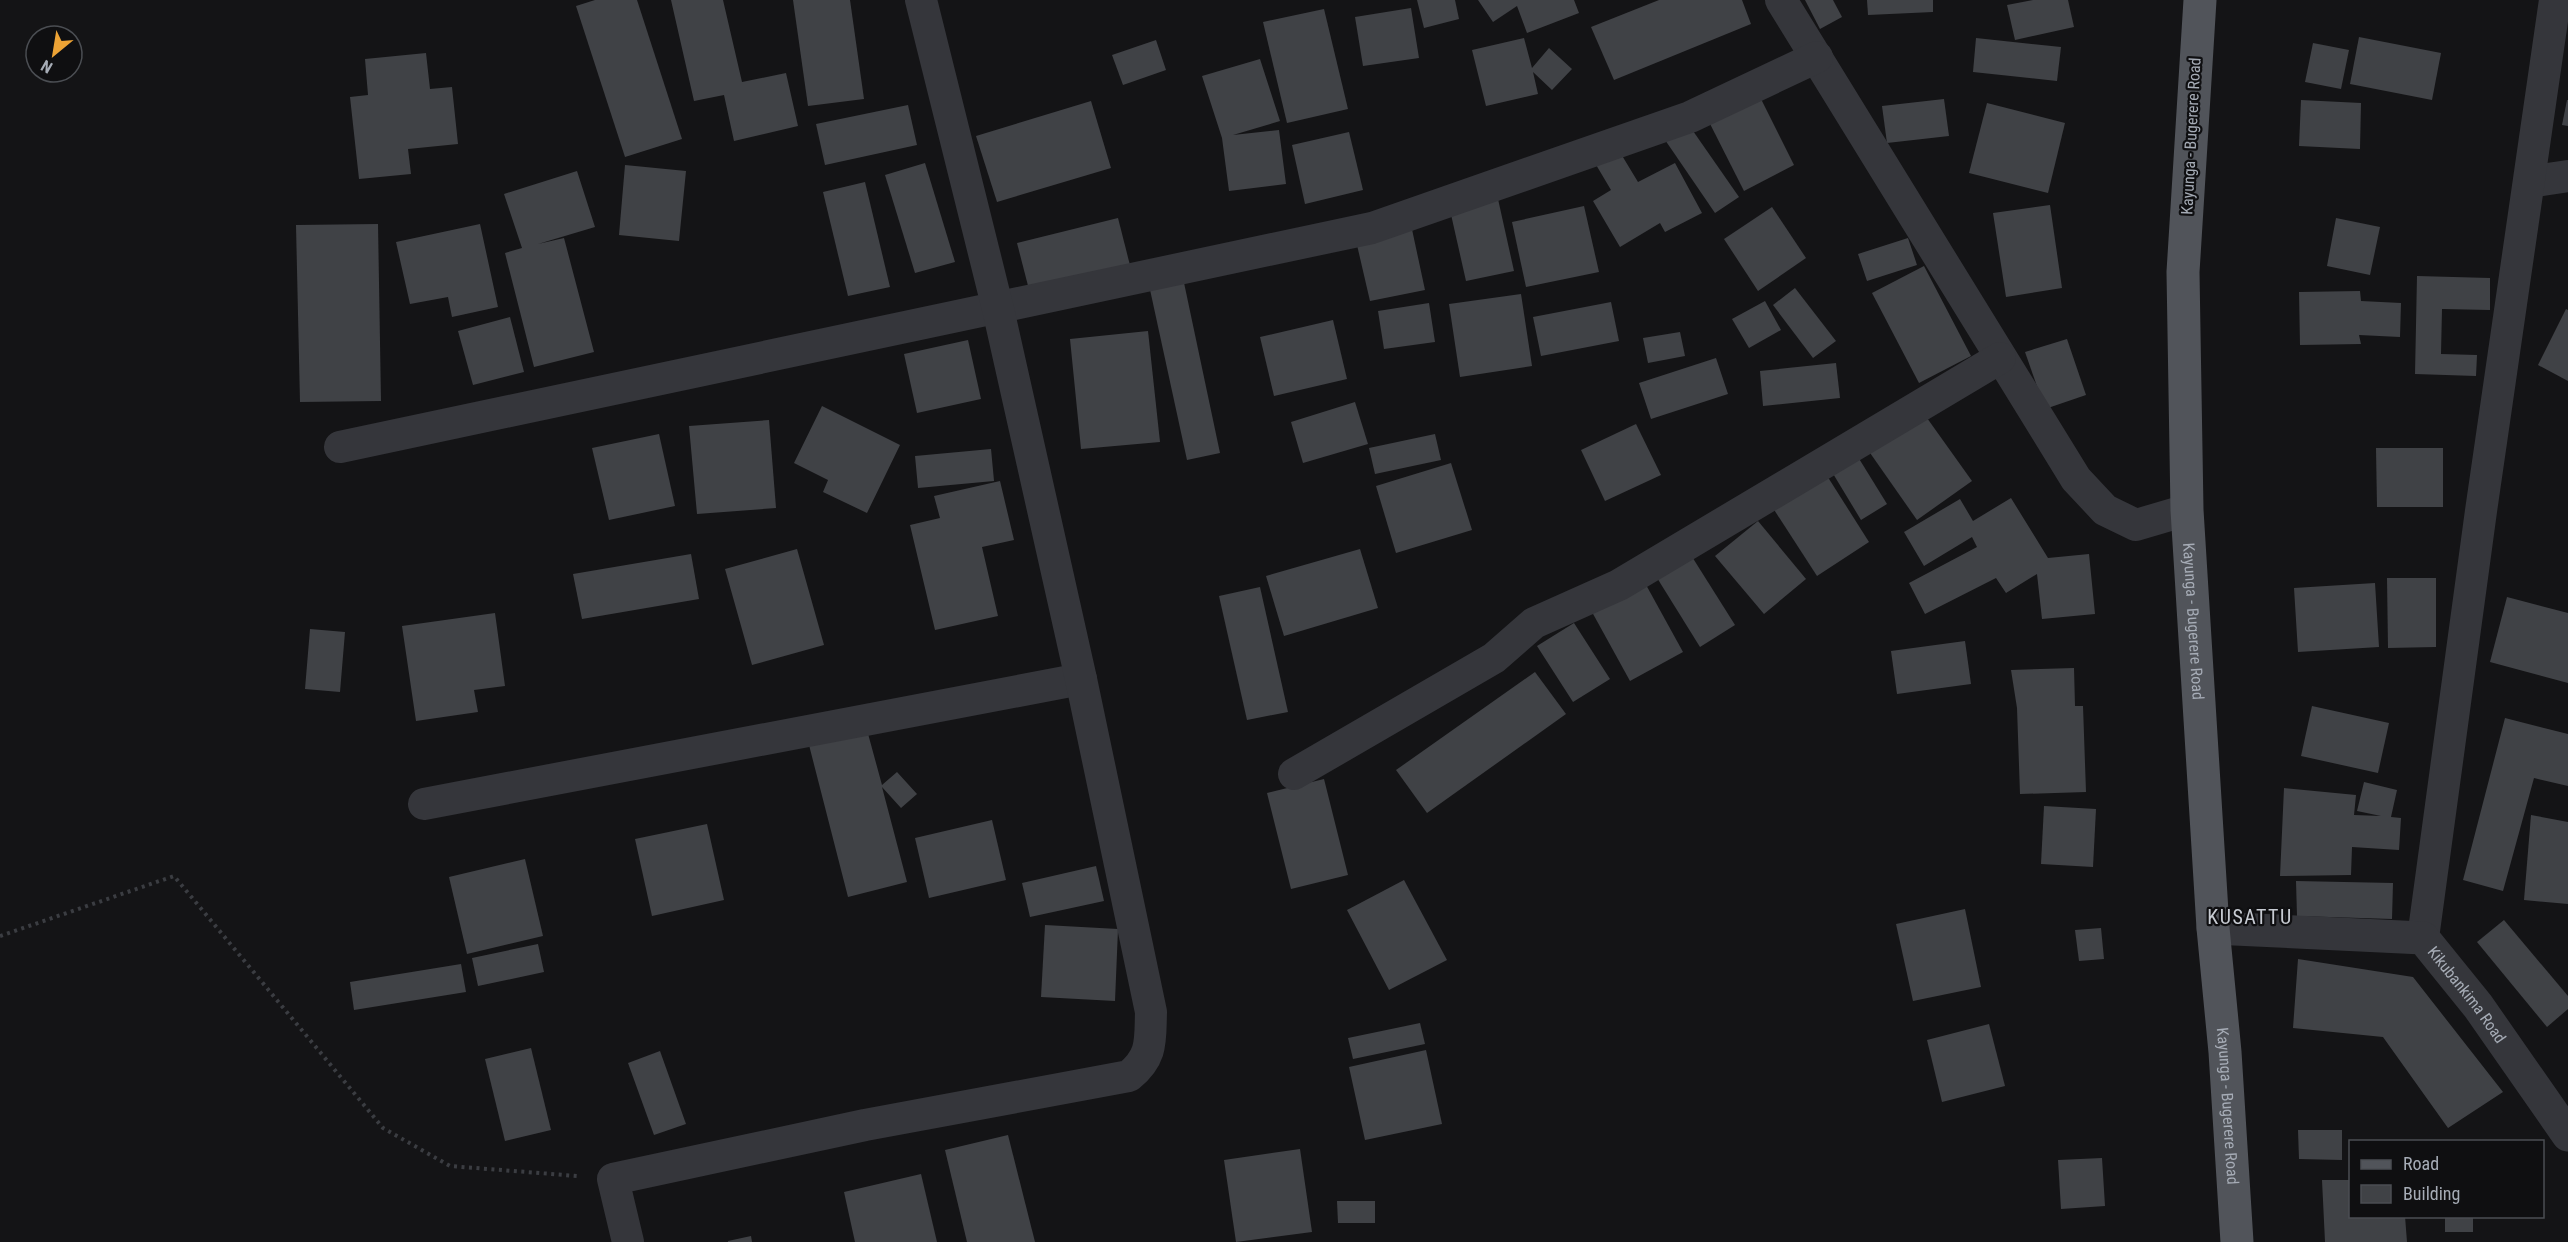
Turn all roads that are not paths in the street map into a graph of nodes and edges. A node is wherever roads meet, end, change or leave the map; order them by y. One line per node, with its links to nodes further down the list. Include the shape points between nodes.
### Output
1 (921, 0): 8 (street)
2 (1781, 0): 5 (street)
3 (2200, 0): 11 (main road, Kayunga - Bugerere Road, via 2184,272)
4 (2555, 0): 7 (street)
5 (1817, 57): 8 (street, via 1690,117 1372,228); 9 (street)
6 (2568, 176): 7 (street)
7 (2529, 182): 16 (street)
8 (998, 309): 10 (street); 12 (street)
9 (2000, 358): 11 (street, via 2076,479 2105,510 2136,525); 13 (street, via 1618,585 1534,623 1494,658)
10 (340, 447)
11 (2187, 510): 15 (main road, Kayunga - Bugerere Road)
12 (1081, 679): 14 (street); 18 (street, via 1151,1012 1150,1049 1140,1066 1129,1076 1112,1080 865,1125 613,1179)
13 (1294, 774)
14 (424, 804)
15 (2213, 928): 16 (street, Kikubankima Road); 19 (main road, Kayunga - Bugerere Road)
16 (2423, 938): 17 (street, Kikubankima Road, via 2478,1006)
17 (2568, 1135)
18 (628, 1242)
19 (2237, 1242)

